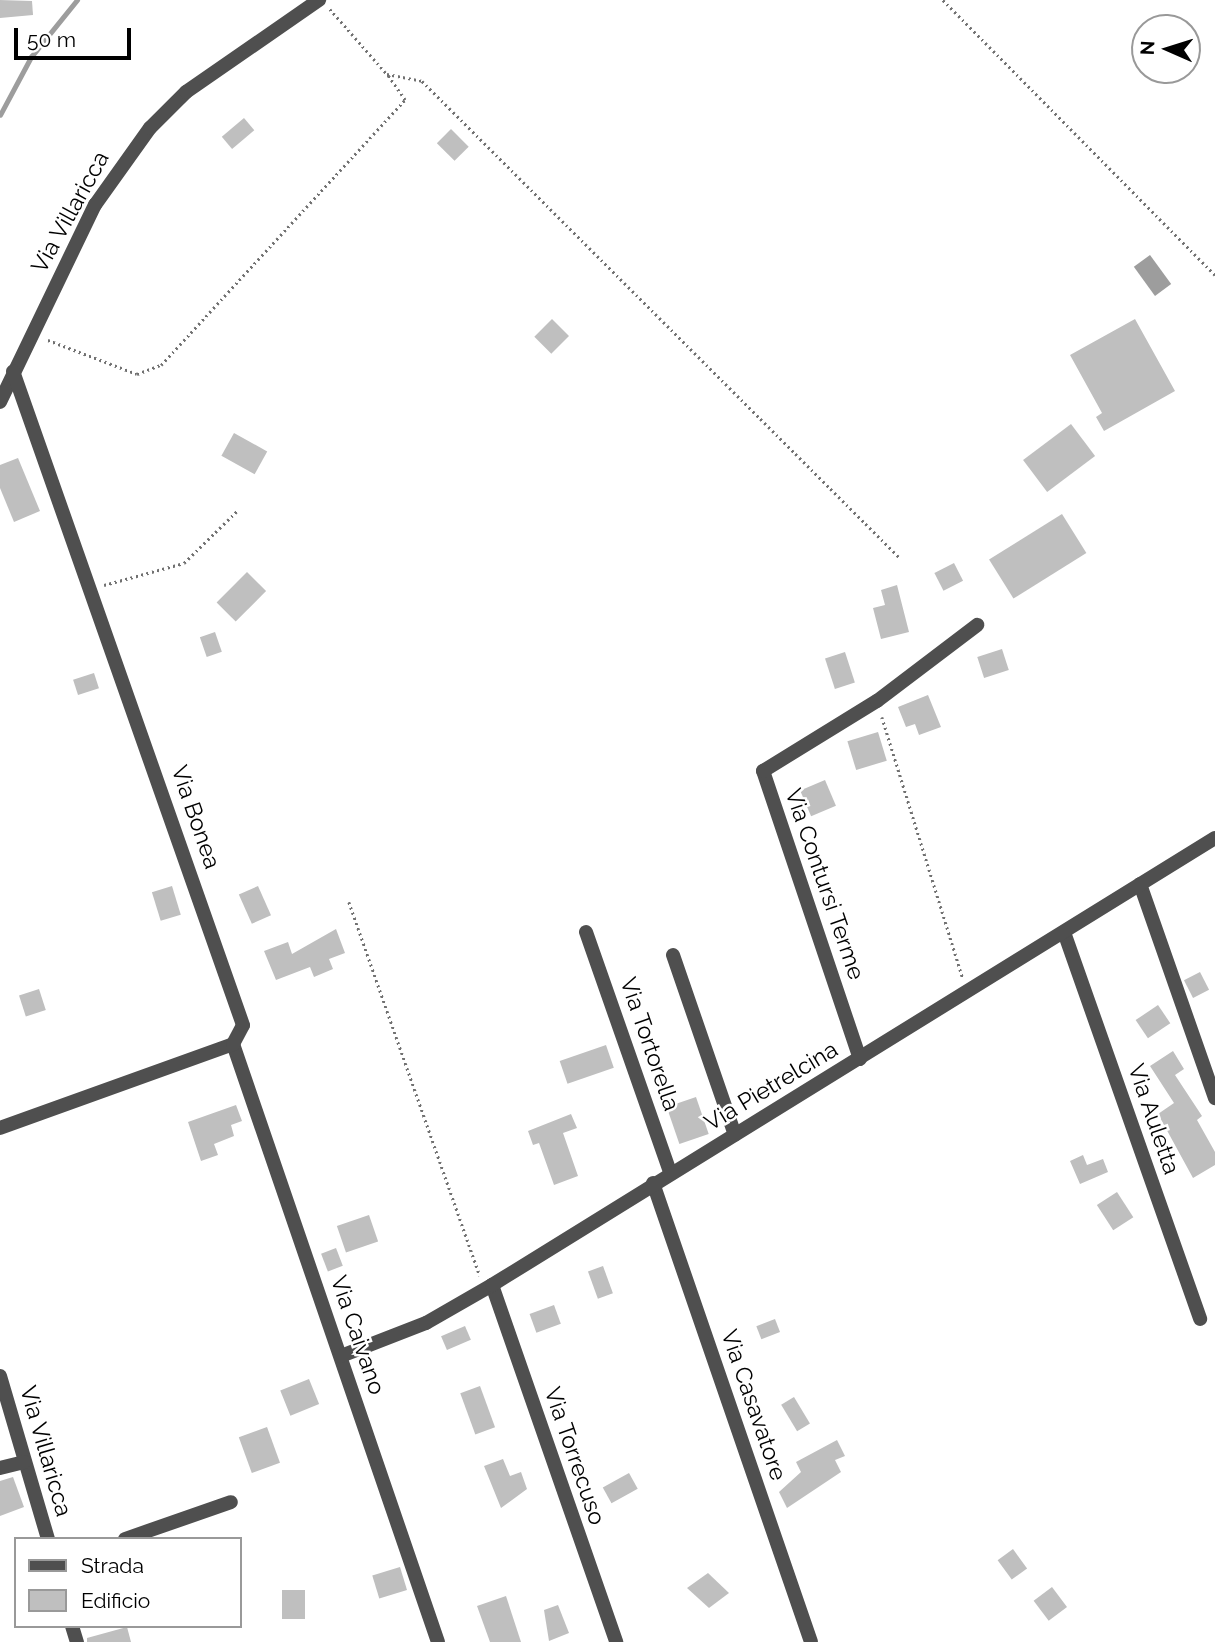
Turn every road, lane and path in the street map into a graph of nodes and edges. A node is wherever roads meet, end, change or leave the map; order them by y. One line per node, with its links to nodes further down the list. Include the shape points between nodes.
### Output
1 (320, 0): 3 (path); 5 (street, Via Villaricca, via 161,114 95,205)
2 (943, 0): 4 (path)
3 (387, 74): 5 (path, via 405,100 161,365 137,374); 9 (path, via 422,81)
4 (1215, 275)
5 (32, 334): 6 (street, Via Villaricca)
6 (13, 371): 7 (street, Via Villaricca); 10 (street, Via Bonea)
7 (0, 402)
8 (237, 511): 10 (path, via 184,563)
9 (900, 558)
10 (93, 590): 20 (street, Via Bonea, via 242,1016 242,1032)
11 (976, 625): 12 (street, Via Contursi Terme)
12 (877, 701): 19 (path); 21 (street, Via Contursi Terme, via 763,771)
13 (1215, 838): 14 (street, Via Pietrelcina)
14 (1140, 884): 17 (street, Via Pietrelcina); 22 (street)
15 (349, 902): 27 (path)
16 (586, 932): 25 (street, Via Tortorella)
17 (1065, 934): 19 (street, Via Pietrelcina); 28 (street, Via Auletta)
18 (673, 955): 24 (street)
19 (967, 991): 21 (street, Via Pietrelcina)
20 (233, 1044): 23 (street); 29 (street, Via Caivano)
21 (860, 1059): 24 (street, Via Pietrelcina)
22 (1215, 1098)
23 (0, 1128)
24 (735, 1135): 25 (street, Via Pietrelcina)
25 (670, 1172): 26 (street, Via Pietrelcina)
26 (653, 1183): 27 (street, Via Pietrelcina); 38 (street, Via Casavatore)
27 (489, 1287): 29 (street, Via Pietrelcina, via 426,1323); 37 (street, Via Torrecuso)
28 (1200, 1319)
29 (341, 1356): 36 (street, Via Caivano)
30 (0, 1376): 31 (street, Via Villaricca)
31 (24, 1462): 32 (street); 34 (street, Via Villaricca)
32 (0, 1468)
33 (232, 1502): 35 (street)
34 (47, 1537)
35 (131, 1537)
36 (438, 1642)
37 (615, 1642)
38 (811, 1642)

